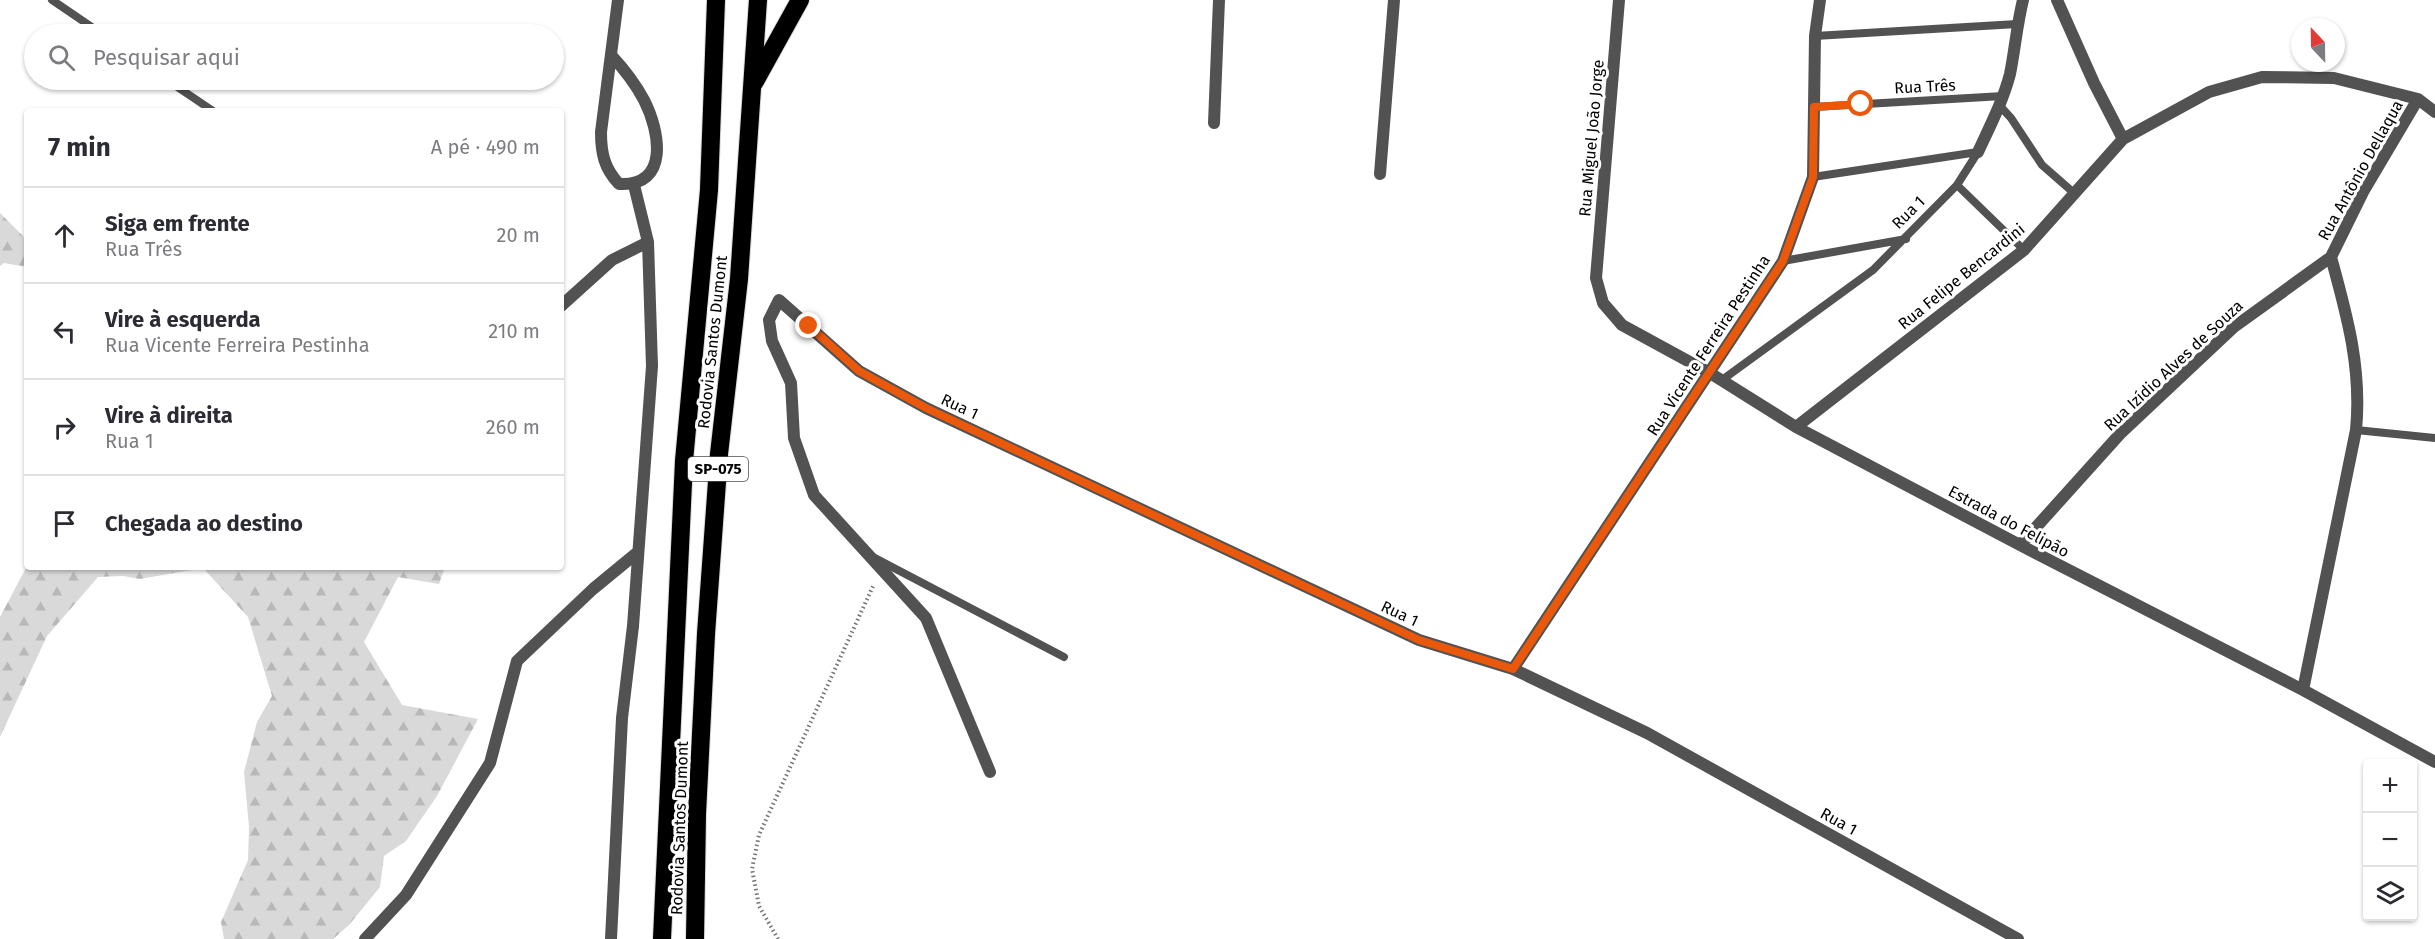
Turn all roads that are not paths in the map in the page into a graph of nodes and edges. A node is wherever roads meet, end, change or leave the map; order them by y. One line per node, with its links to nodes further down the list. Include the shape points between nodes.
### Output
1 (52, 0): 12 (lane)
2 (618, 0): 15 (street)
3 (716, 0): 53 (highway, Rodovia Santos Dumont / SP-075, via 709,190 684,461)
4 (758, 0): 17 (highway, Rodovia Santos Dumont / SP-075)
5 (800, 0): 17 (highway)
6 (1220, 0): 23 (street)
7 (1395, 0): 26 (street)
8 (1619, 0): 36 (street, Rua Miguel João Jorge)
9 (1820, 0): 14 (street, Rua Vicente Ferreira Pestinha)
10 (2023, 0): 13 (street, Rua 1)
11 (2057, 0): 24 (street)
12 (87, 24)
13 (2017, 24): 14 (lane); 19 (street, Rua 1)
14 (1815, 36): 20 (street, Rua Vicente Ferreira Pestinha)
15 (611, 55): 28 (street, via 601,154 610,174 620,184); 28 (street, via 629,75 656,130 655,168 645,180)
16 (182, 90): 21 (lane)
17 (750, 90): 54 (highway, Rodovia Santos Dumont / SP-075, via 739,279 719,454 706,634)
18 (2418, 99): 22 (street, Rua Felipe Bencardini); 24 (street, Rua Felipe Bencardini, via 2334,78 2262,77 2209,92); 34 (street, Rua Antônio Dellaqua, via 2363,192)
19 (2001, 101): 20 (lane, Rua Três); 25 (street, Rua 1); 30 (lane, via 2042,165)
20 (1814, 107): 27 (street, Rua Vicente Ferreira Pestinha)
21 (209, 108)
22 (2435, 112)
23 (1214, 123)
24 (2123, 139): 30 (street, Rua Felipe Bencardini)
25 (1978, 152): 27 (lane); 29 (lane, Rua 1)
26 (1380, 174)
27 (1813, 177): 35 (street, Rua Vicente Ferreira Pestinha)
28 (634, 185): 32 (street)
29 (1957, 185): 31 (lane, Rua 1); 33 (lane)
30 (2074, 193): 33 (street, Rua Felipe Bencardini)
31 (1906, 238): 35 (lane); 39 (lane, Rua 1, via 1873,270)
32 (648, 242): 37 (street, via 612,260); 44 (street, via 652,366)
33 (2024, 250): 40 (street, Rua Felipe Bencardini)
34 (2331, 257): 41 (street, via 2352,335 2358,403); 43 (street, Rua Izídio Alves de Souza, via 2234,327 2121,434)
35 (1783, 261): 38 (street, Rua Vicente Ferreira Pestinha)
36 (1596, 278): 38 (street, Estrada do Felipão, via 1603,303 1622,325)
37 (564, 303)
38 (1710, 373): 39 (street, Estrada do Felipão); 47 (street, Rua Vicente Ferreira Pestinha)
39 (1722, 380): 40 (street, Estrada do Felipão)
40 (1796, 427): 43 (street, Estrada do Felipão)
41 (2356, 430): 42 (lane); 48 (street)
42 (2435, 438)
43 (2019, 545): 48 (street, Estrada do Felipão)
44 (638, 552): 51 (street, via 592,589 517,661 490,763 406,895); 52 (street, via 622,718)
45 (867, 554): 46 (lane); 47 (street, Rua 1, via 814,495 794,438 791,383 772,342 769,320 778,300 859,371 926,408 1419,640); 50 (street, via 926,618)
46 (1064, 657)
47 (1513, 669): 55 (street, Rua 1, via 1647,733)
48 (2303, 690): 49 (street, Estrada do Felipão)
49 (2435, 762)
50 (990, 772)
51 (365, 939)
52 (611, 939)
53 (662, 939)
54 (695, 939)
55 (2018, 939)

